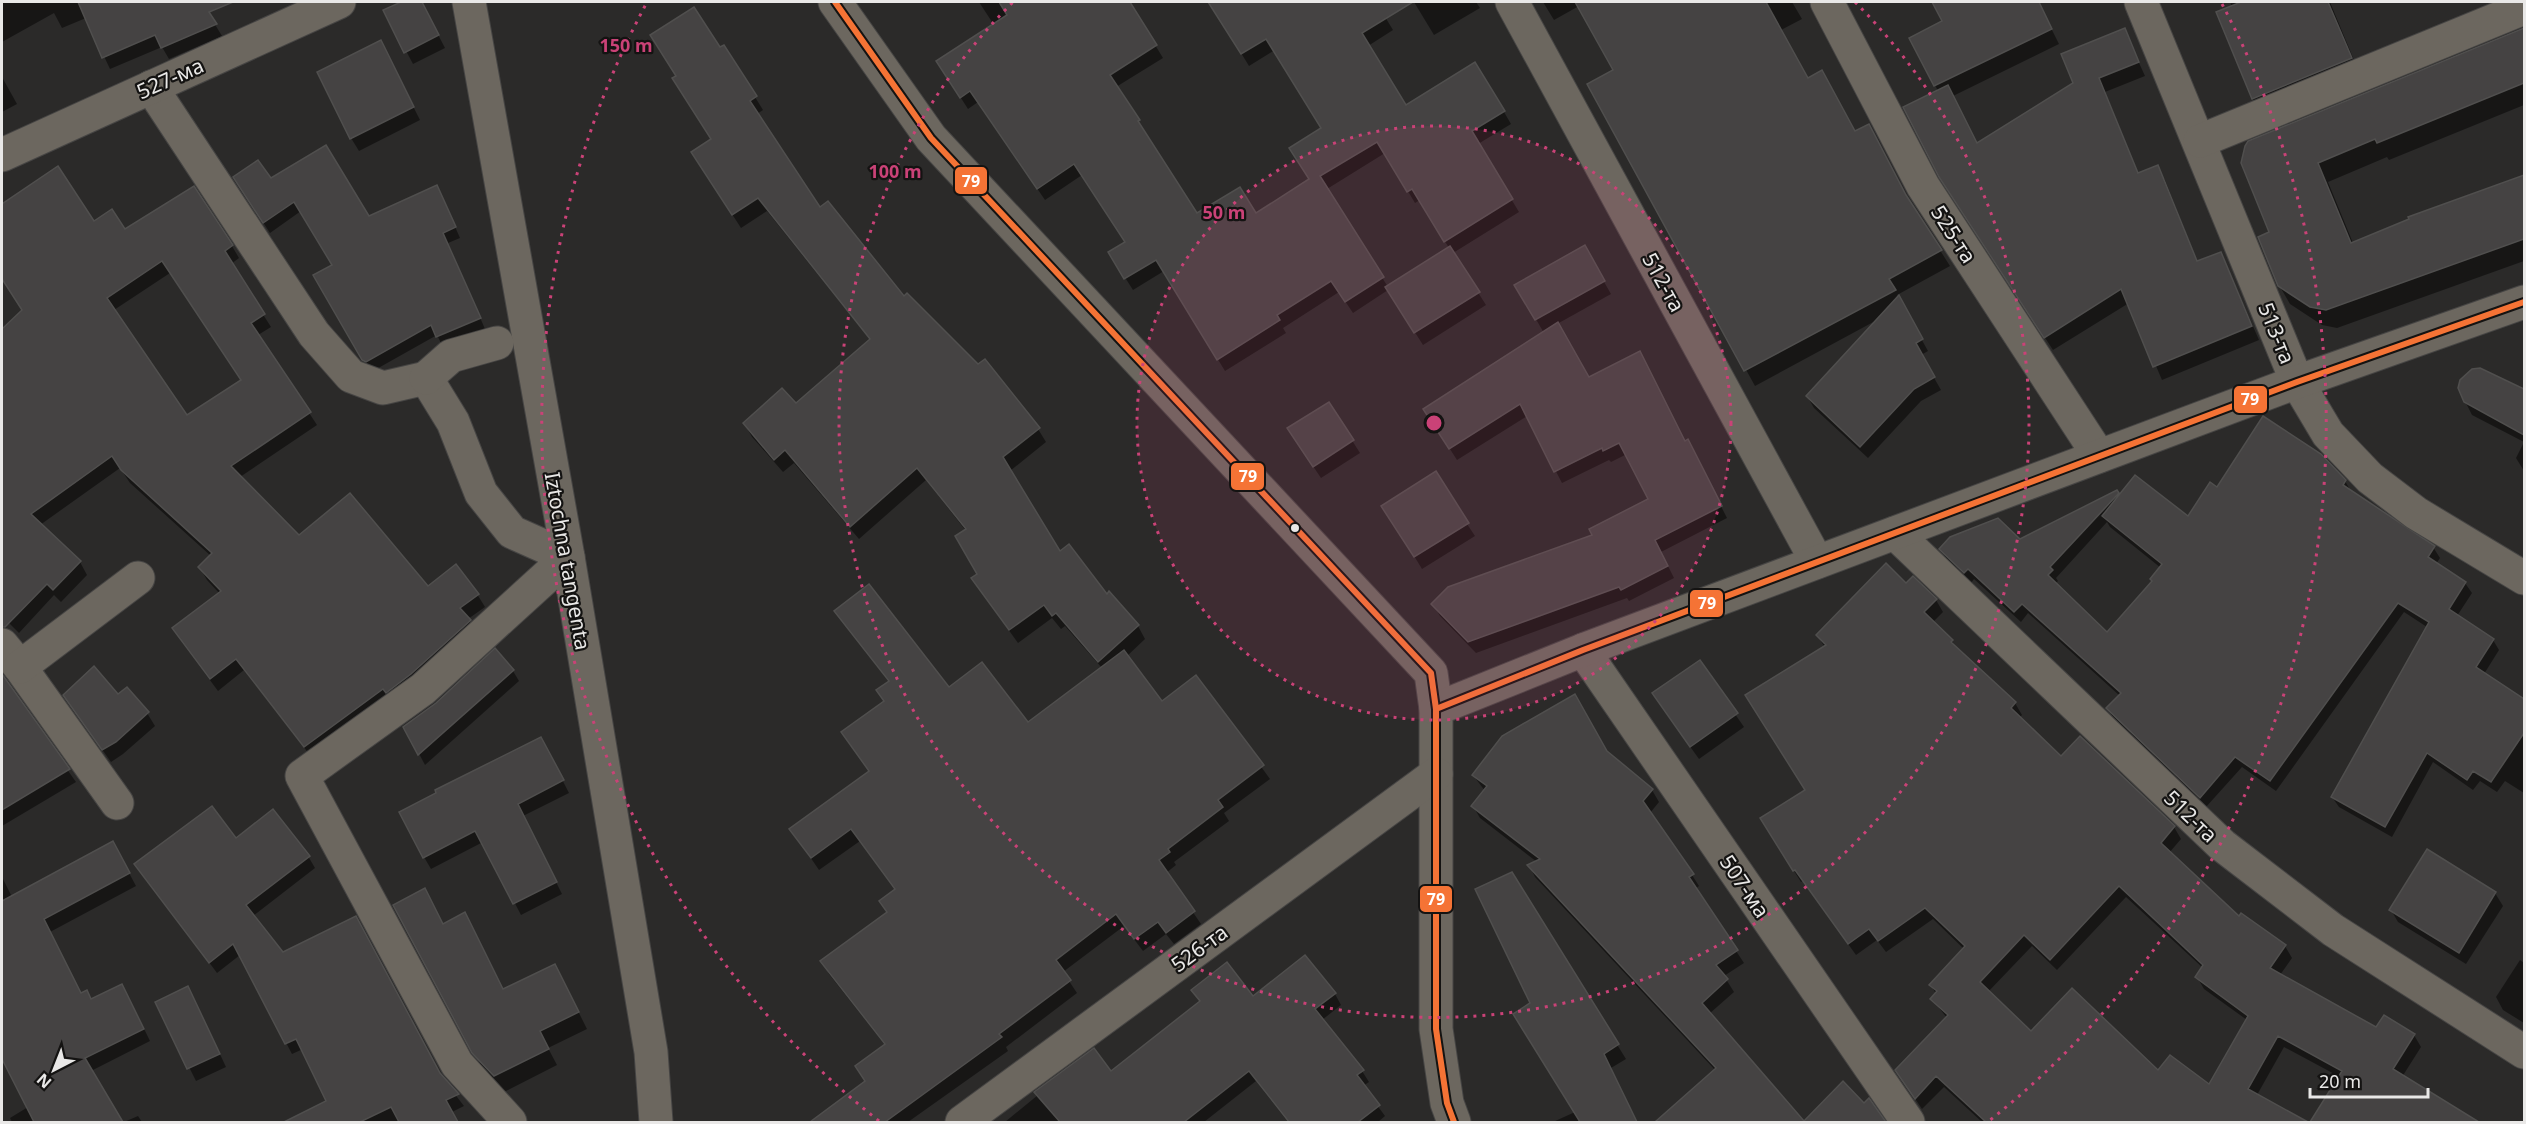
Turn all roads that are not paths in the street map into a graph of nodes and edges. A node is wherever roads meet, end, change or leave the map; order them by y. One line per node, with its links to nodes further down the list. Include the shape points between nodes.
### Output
1 (339, 2): 8 (street, 527-ма)
2 (469, 2): 17 (street, Iztochna tangenta)
3 (835, 2): 23 (street, via 931,138 1431,674)
4 (1512, 2): 18 (street, 512-та)
5 (1827, 2): 15 (street, 525-та, via 1923,186)
6 (2141, 2): 9 (street, 513-та)
7 (2524, 8): 9 (street)
8 (151, 87): 10 (street, 527-ма); 13 (street, via 314,334 351,376 382,388)
9 (2200, 141): 14 (street, 513-та)
10 (2, 155)
11 (2524, 302): 14 (street)
12 (497, 343): 13 (street, via 451,356)
13 (426, 378): 17 (street, via 453,422 481,493 512,532)
14 (2297, 382): 15 (street); 20 (street, 513-та, via 2328,434 2370,478 2416,513)
15 (2099, 456): 16 (street)
16 (1895, 533): 18 (street); 26 (street, 512-та, via 2222,845 2333,930)
17 (568, 557): 27 (street, via 423,689 302,776 457,1064); 28 (street, Iztochna tangenta, via 651,1052)
18 (1817, 562): 21 (street)
19 (138, 578): 22 (street)
20 (2524, 579)
21 (1583, 650): 23 (street); 31 (street, 507-ма)
22 (11, 656): 25 (street)
23 (1436, 709): 24 (street)
24 (1436, 774): 29 (street, 526-та); 30 (street, via 1436,1029 1447,1103)
25 (117, 803)
26 (2524, 1052)
27 (510, 1122)
28 (656, 1122)
29 (962, 1122)
30 (1454, 1122)
31 (1908, 1122)

